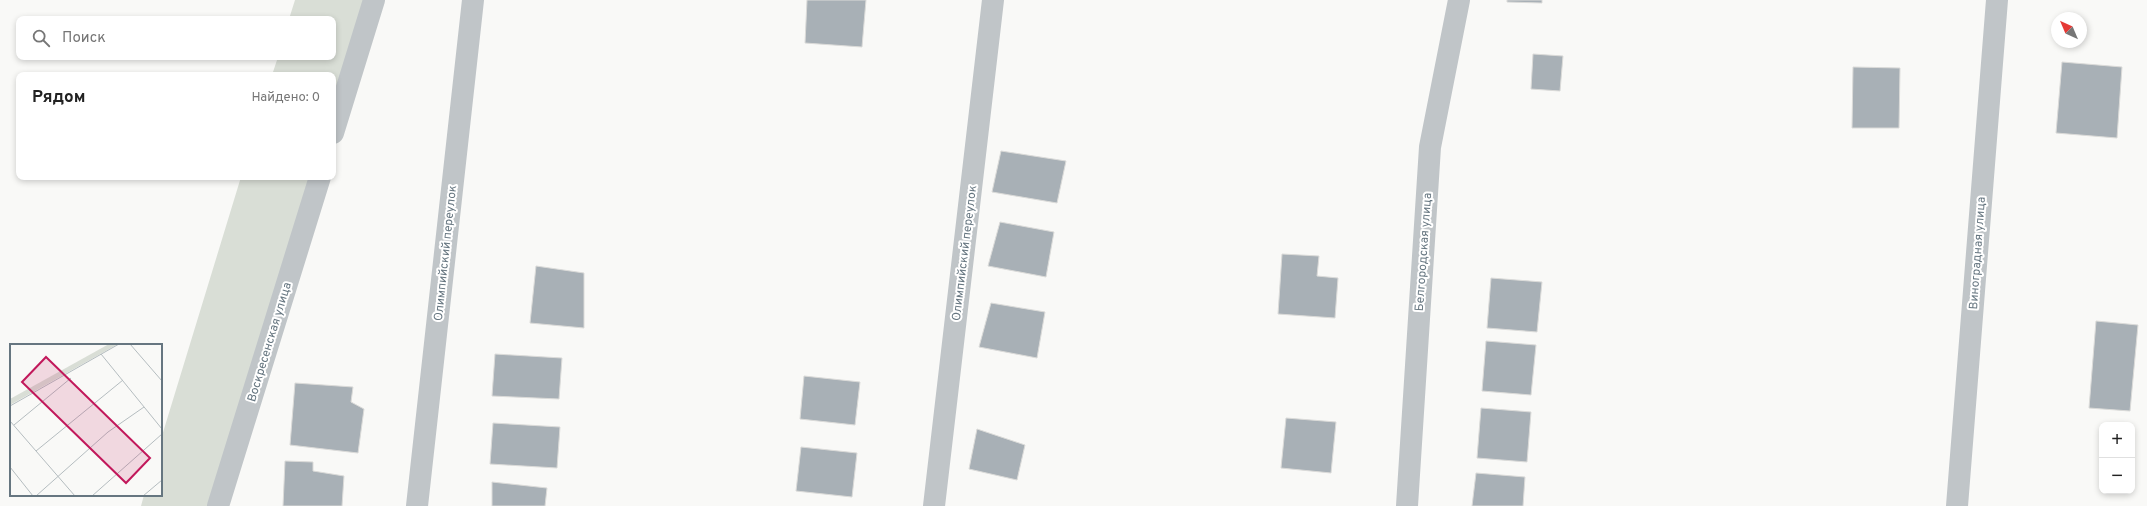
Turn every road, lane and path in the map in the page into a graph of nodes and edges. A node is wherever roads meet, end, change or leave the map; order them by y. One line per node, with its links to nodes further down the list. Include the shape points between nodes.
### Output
1 (374, 0): 6 (street)
2 (473, 0): 9 (street, Олимпийский переулок)
3 (993, 0): 10 (street, Олимпийский переулок)
4 (1460, 0): 11 (street, Белгородская улица, via 1430,147)
5 (1997, 0): 12 (street, Виноградная улица)
6 (336, 124)
7 (319, 180): 8 (street, Воскресенская улица)
8 (218, 506)
9 (417, 506)
10 (934, 506)
11 (1407, 506)
12 (1957, 506)

